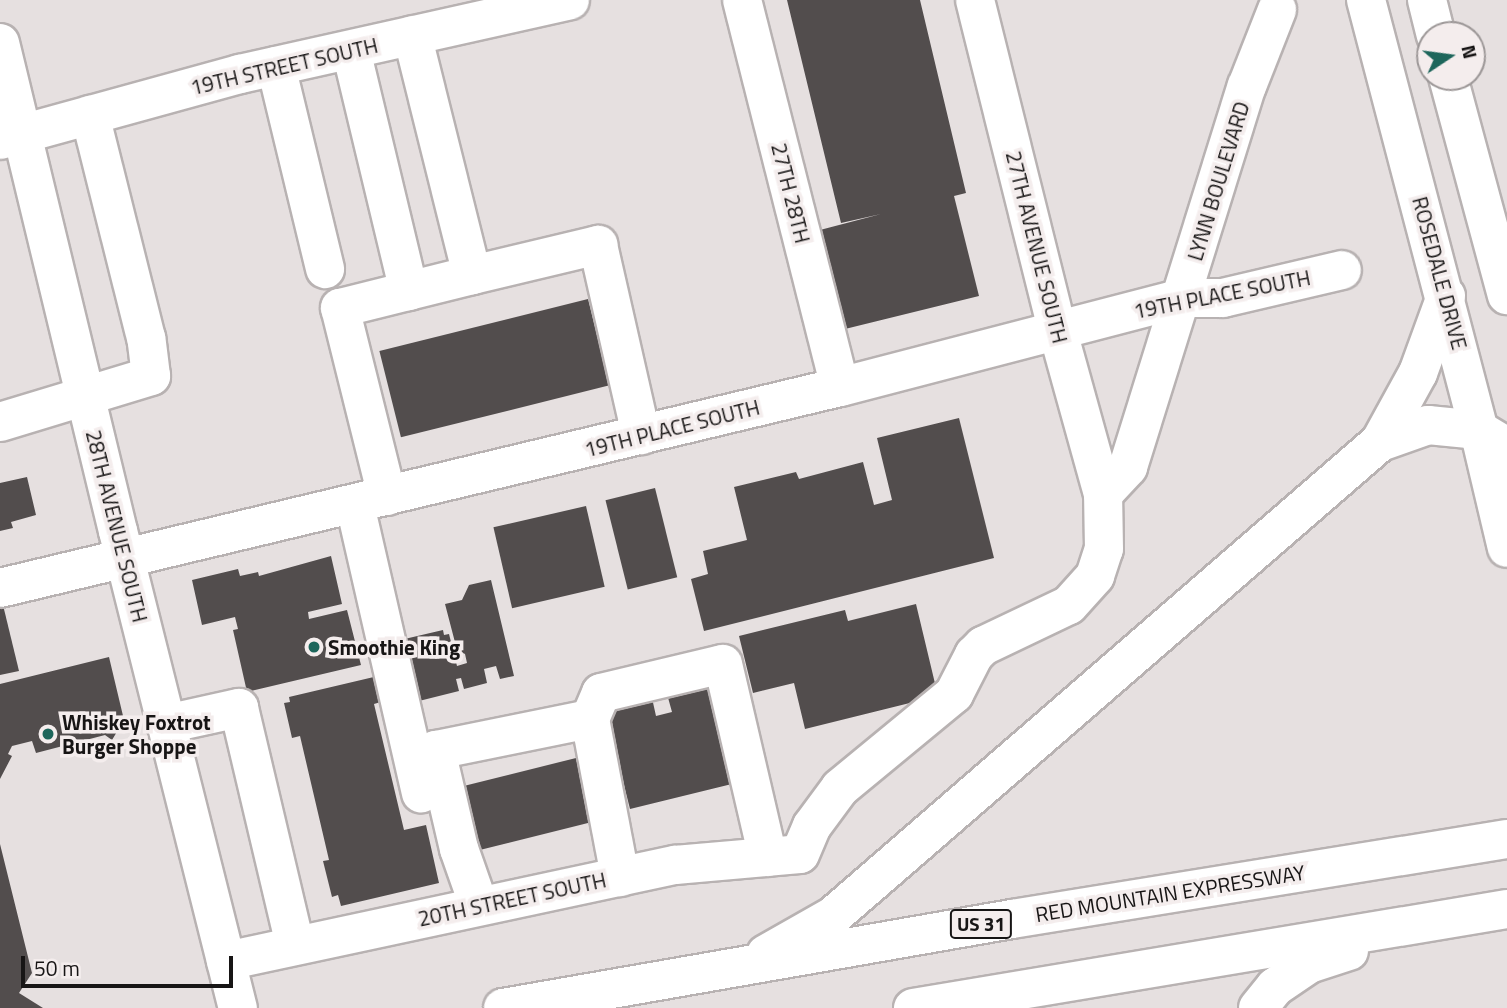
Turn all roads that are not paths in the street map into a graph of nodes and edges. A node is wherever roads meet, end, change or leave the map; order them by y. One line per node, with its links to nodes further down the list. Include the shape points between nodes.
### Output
1 (570, 0): 8 (main road, 19TH STREET SOUTH)
2 (742, 0): 23 (main road, 27TH 28TH)
3 (975, 0): 22 (main road, 27TH AVENUE SOUTH)
4 (1367, 0): 20 (main road, ROSEDALE DRIVE)
5 (1427, 0): 7 (main road)
6 (1277, 10): 21 (main road, LYNN BOULEVARD, via 1247,86)
7 (1432, 21)
8 (412, 36): 10 (main road, 19TH STREET SOUTH); 17 (main road)
9 (0, 43): 14 (main road, 28TH AVENUE SOUTH)
10 (351, 50): 11 (main road, 19TH STREET SOUTH); 19 (main road)
11 (276, 66): 13 (main road, 19TH STREET SOUTH); 15 (main road)
12 (1452, 91): 18 (main road)
13 (90, 115): 14 (main road, 19TH STREET SOUTH); 24 (main road, via 152,368 145,380)
14 (12, 137): 24 (main road, 28TH AVENUE SOUTH)
15 (325, 269)
16 (1342, 270): 21 (main road, 19TH PLACE SOUTH, via 1223,298)
17 (472, 275): 19 (main road); 26 (main road, via 598,245)
18 (1505, 283)
19 (410, 291): 30 (main road, via 340,308)
20 (1446, 296): 27 (main road, ROSEDALE DRIVE); 28 (main road, via 1418,373)
21 (1181, 298): 22 (main road, 19TH PLACE SOUTH); 29 (main road, LYNN BOULEVARD, via 1128,467)
22 (1058, 332): 23 (main road, 19TH PLACE SOUTH); 29 (main road, 27TH AVENUE SOUTH)
23 (840, 387): 26 (main road, 19TH PLACE SOUTH)
24 (86, 397): 25 (main road); 32 (main road, 28TH AVENUE SOUTH)
25 (1, 419)
26 (641, 435): 30 (main road, 19TH PLACE SOUTH)
27 (1493, 438): 28 (main road, via 1428,425); 31 (main road, ROSEDALE DRIVE)
28 (1380, 442): 45 (main road, via 833,916)
29 (1103, 494): 38 (main road, via 1104,549 1095,576 1077,597 983,646 954,694 840,788)
30 (371, 500): 32 (main road, 19TH PLACE SOUTH); 36 (main road)
31 (1507, 548)
32 (125, 559): 33 (main road, 19TH PLACE SOUTH); 35 (main road, 28TH AVENUE SOUTH)
33 (0, 588)
34 (590, 719): 38 (main road, via 601,693 723,664); 39 (main road); 40 (main road, via 436,750 459,849)
35 (166, 724): 43 (main road, via 239,708); 44 (main road, 28TH AVENUE SOUTH)
36 (421, 793)
37 (1507, 839): 45 (main road, RED MOUNTAIN EXPRESSWAY / US 31)
38 (784, 856): 39 (main road, 20TH STREET SOUTH, via 675,865)
39 (620, 877): 40 (main road, 20TH STREET SOUTH)
40 (479, 906): 43 (main road, 20TH STREET SOUTH)
41 (1495, 911): 42 (main road)
42 (1440, 920): 48 (main road); 49 (main road, via 1309,964 1275,987)
43 (295, 945): 44 (main road, 20TH STREET SOUTH)
44 (226, 961): 46 (main road, 28TH AVENUE SOUTH)
45 (741, 968): 47 (main road, RED MOUNTAIN EXPRESSWAY / US 31)
46 (239, 1008)
47 (503, 1008)
48 (913, 1008)
49 (1258, 1008)

